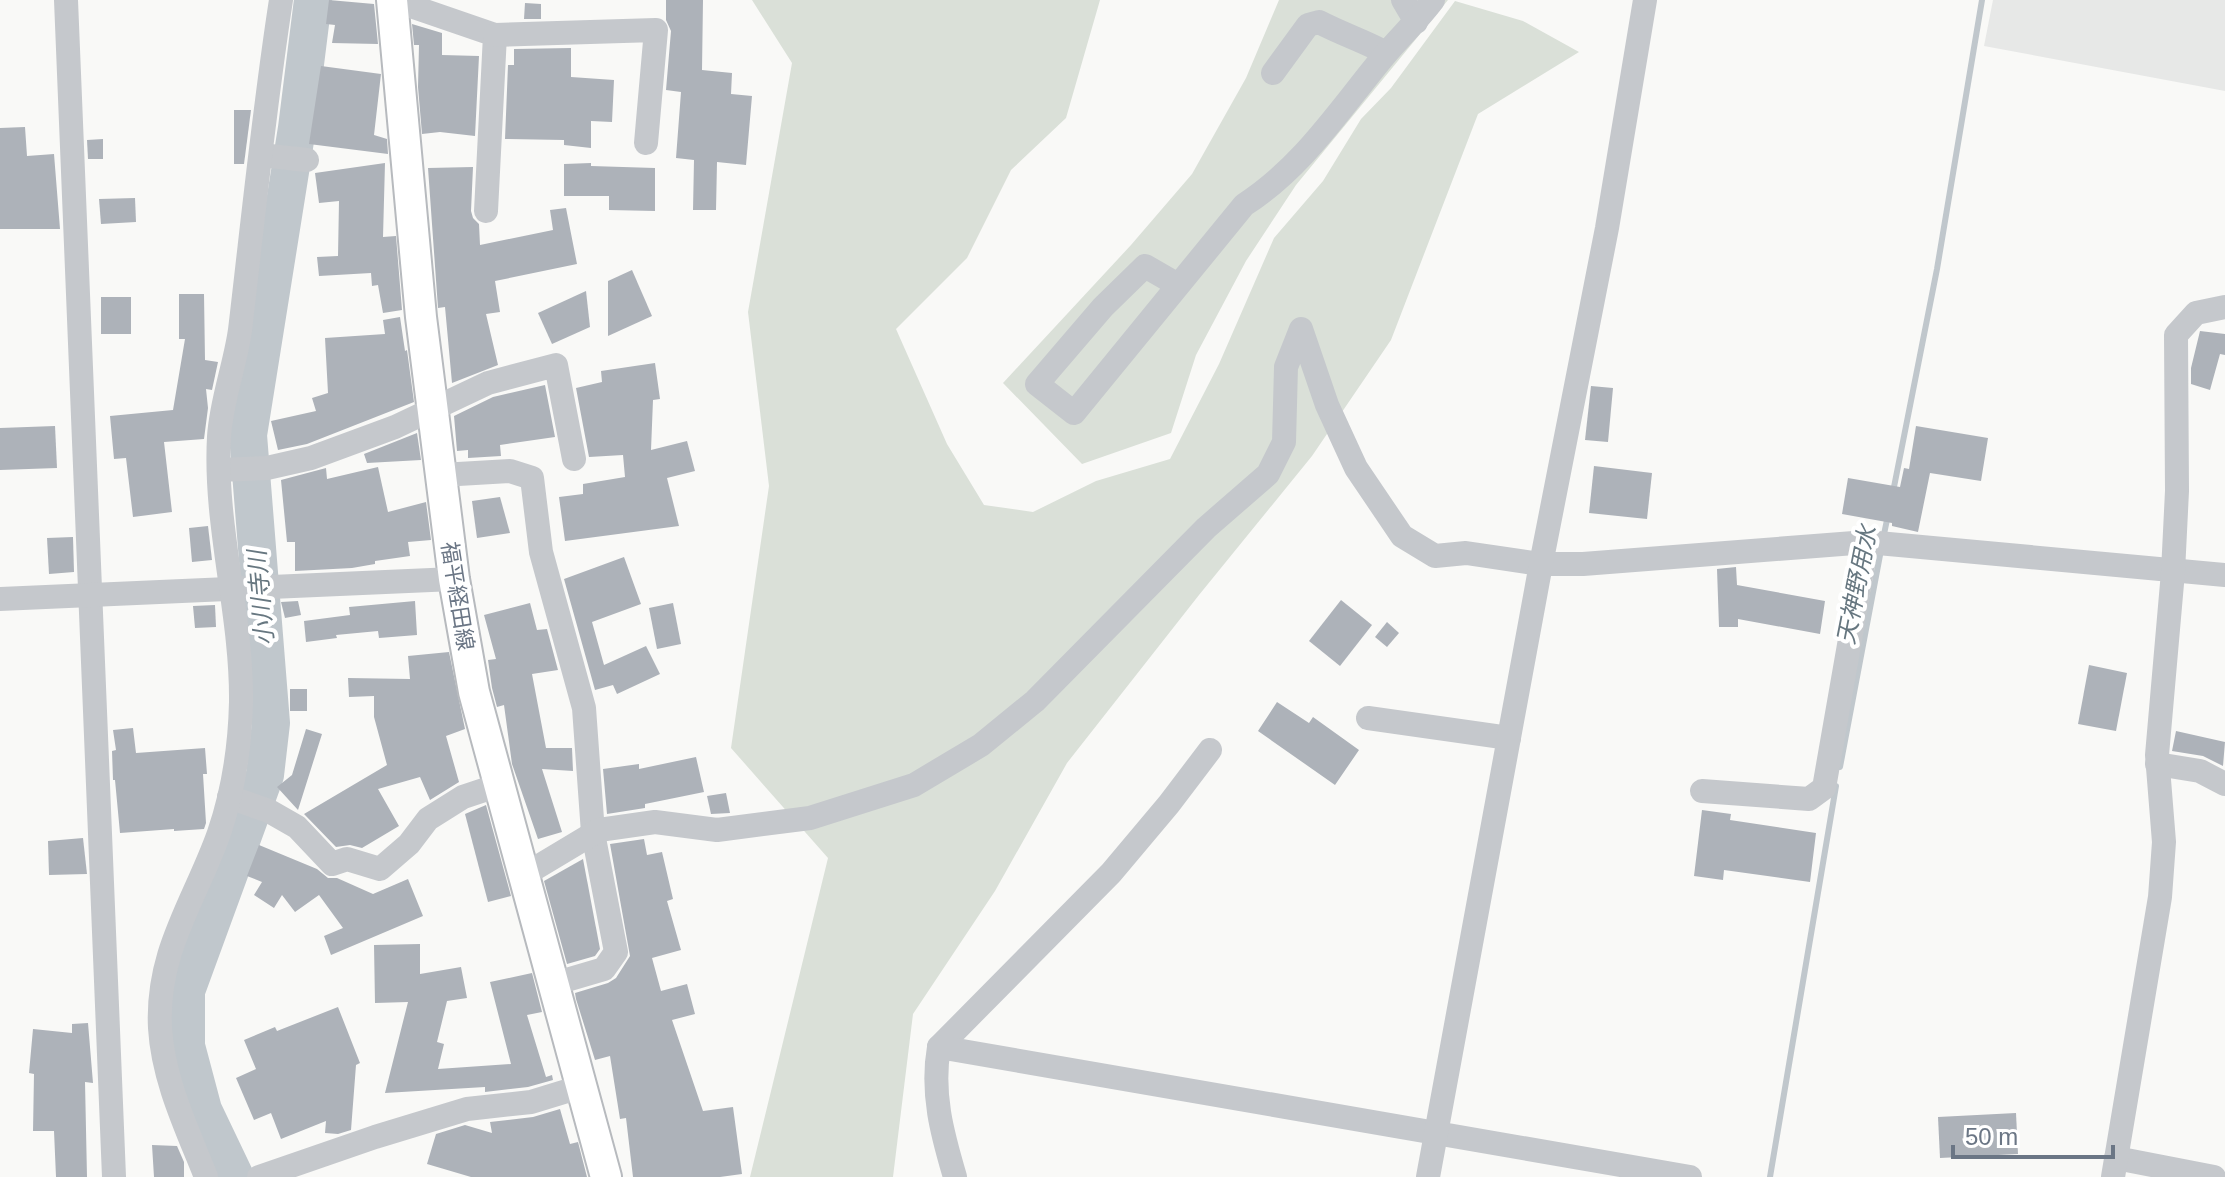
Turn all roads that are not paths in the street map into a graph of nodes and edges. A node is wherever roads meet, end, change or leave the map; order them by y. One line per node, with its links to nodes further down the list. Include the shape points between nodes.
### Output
1 (66, 0): 27 (street)
2 (281, 0): 12 (street)
3 (392, 0): 8 (street); 17 (main road, 福平経田線)
4 (1403, 0): 7 (street)
5 (1433, 0): 7 (street)
6 (1645, 0): 22 (street)
7 (1416, 22): 9 (street)
8 (495, 35): 11 (street, via 656,30); 14 (street)
9 (1386, 53): 10 (street, via 1319,22 1308,25); 15 (street, via 1314,145 1244,205)
10 (1273, 73)
11 (646, 143)
12 (261, 155): 13 (street); 19 (street, via 239,333 219,434)
13 (307, 160)
14 (486, 211)
15 (1178, 285): 15 (street, via 1074,413 1037,384 1145,266)
16 (2225, 307): 23 (street, via 2196,313 2176,335)
17 (433, 410): 18 (street, via 488,383 556,365); 19 (street, via 311,458 267,468); 20 (main road, 福平経田線)
18 (574, 459)
19 (219, 470): 26 (street)
20 (441, 475): 25 (main road, 福平経田線); 37 (street, via 510,471 532,478 541,552 584,708)
21 (1867, 542): 22 (street); 23 (street); 35 (street, via 1824,788 1809,799)
22 (1541, 564): 30 (street); 37 (street, via 1466,553 1435,556 1402,536 1356,468 1301,329 1286,367 1284,442 1268,474 1206,528 1035,701 981,745 914,785 810,818 717,830 655,822)
23 (2173, 572): 24 (street); 32 (street)
24 (2225, 575)
25 (454, 579): 26 (street); 34 (main road, 福平経田線, via 474,692)
26 (238, 588): 27 (street); 36 (street, via 241,702)
27 (91, 595): 28 (street); 44 (street)
28 (0, 599)
29 (1368, 718): 30 (street)
30 (1509, 738): 42 (street)
31 (1210, 750): 40 (street, via 1111,873)
32 (2157, 764): 33 (street, via 2200,771); 43 (street, via 2164,842 2160,897)
33 (2225, 784)
34 (499, 785): 36 (street, via 463,797 428,819 380,869 347,859 332,864 297,827); 38 (main road, 福平経田線)
35 (1702, 791)
36 (229, 797): 45 (street, via 169,949 161,1012 164,1063)
37 (593, 833): 38 (street); 39 (street, via 616,952 604,969)
38 (524, 875): 39 (main road, 福平経田線)
39 (553, 984): 41 (main road, 福平経田線)
40 (939, 1047): 42 (street); 48 (street, via 939,1124)
41 (580, 1087): 46 (street, via 531,1102 467,1109); 47 (main road, 福平経田線)
42 (1437, 1132): 49 (street); 50 (street)
43 (2115, 1168): 51 (street)
44 (114, 1177)
45 (206, 1177)
46 (259, 1177)
47 (606, 1177)
48 (955, 1177)
49 (1428, 1177)
50 (1690, 1177)
51 (2214, 1177)

